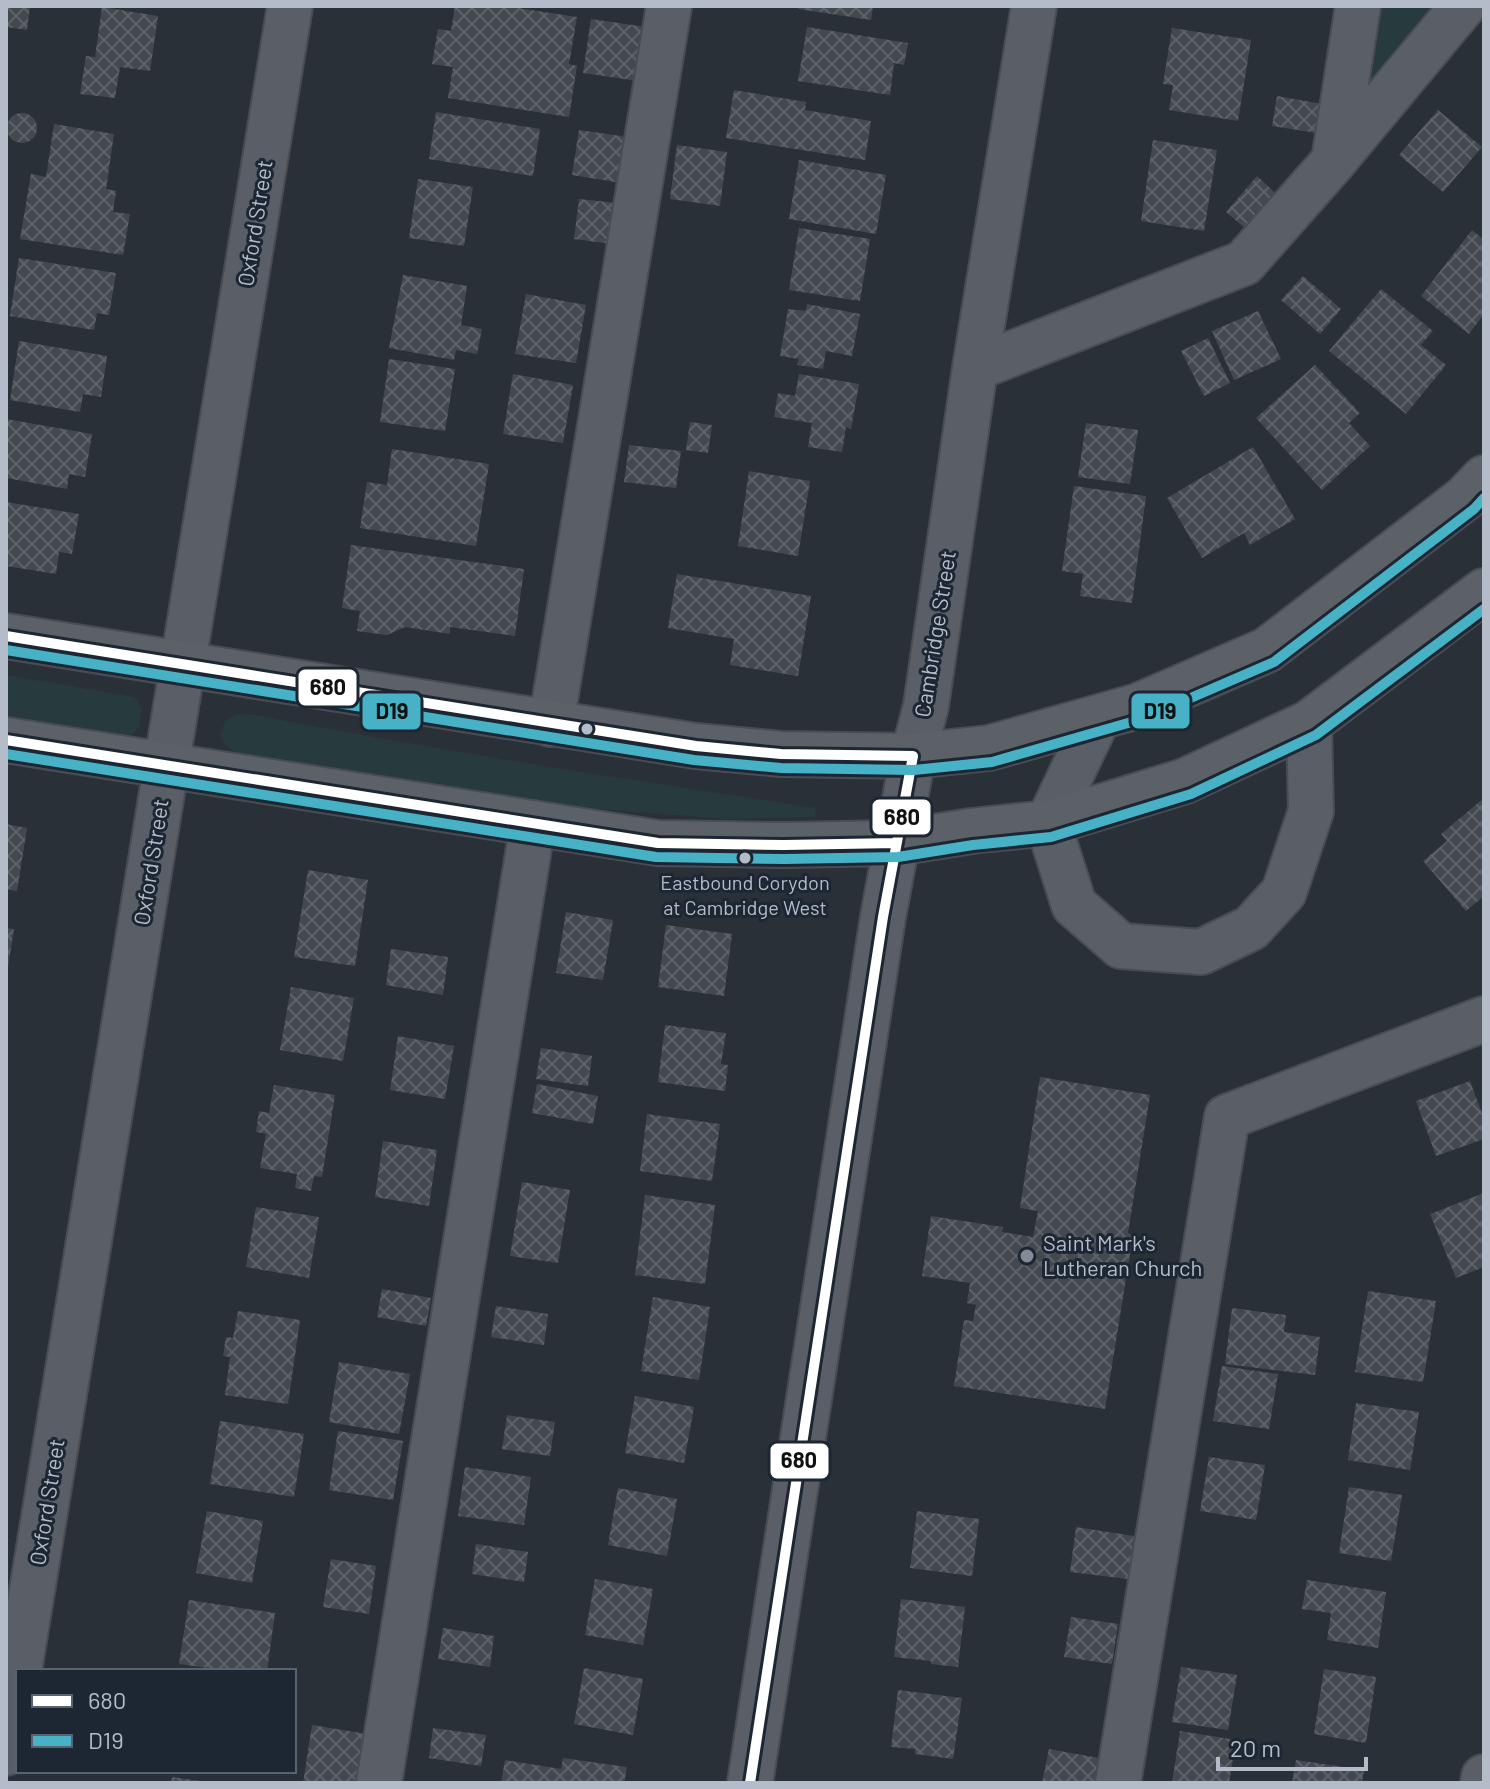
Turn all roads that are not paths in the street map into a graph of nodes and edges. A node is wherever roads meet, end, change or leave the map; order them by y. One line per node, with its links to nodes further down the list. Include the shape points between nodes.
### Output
1 (290, 6): 11 (street, Oxford Street)
2 (669, 6): 14 (street)
3 (1034, 6): 7 (street, Cambridge Street)
4 (1358, 6): 6 (street)
5 (1463, 6): 6 (street)
6 (1334, 161): 7 (street, via 1244,263)
7 (975, 368): 16 (street, Cambridge Street, via 926,706)
8 (1484, 478): 12 (main road, via 1267,650)
9 (1484, 591): 13 (main road)
10 (6, 636): 11 (main road)
11 (184, 664): 14 (main road); 17 (street, Oxford Street)
12 (1098, 718): 16 (main road, via 989,748); 19 (street)
13 (1309, 723): 19 (main road, via 1185,781); 19 (street, via 1311,811 1284,892 1251,928 1201,952 1121,946 1074,905)
14 (551, 724): 16 (main road, via 781,754)
15 (6, 740): 17 (main road)
16 (913, 756): 20 (street, Cambridge Street)
17 (167, 765): 18 (main road); 22 (street, Oxford Street)
18 (533, 823): 20 (main road, via 658,843); 25 (street)
19 (1048, 823): 20 (main road)
20 (896, 843): 26 (street, Cambridge Street)
21 (1484, 1019): 27 (street, via 1227,1117)
22 (19, 1669)
23 (16, 1692): 24 (street)
24 (6, 1753)
25 (379, 1783)
26 (750, 1783)
27 (1118, 1783)

